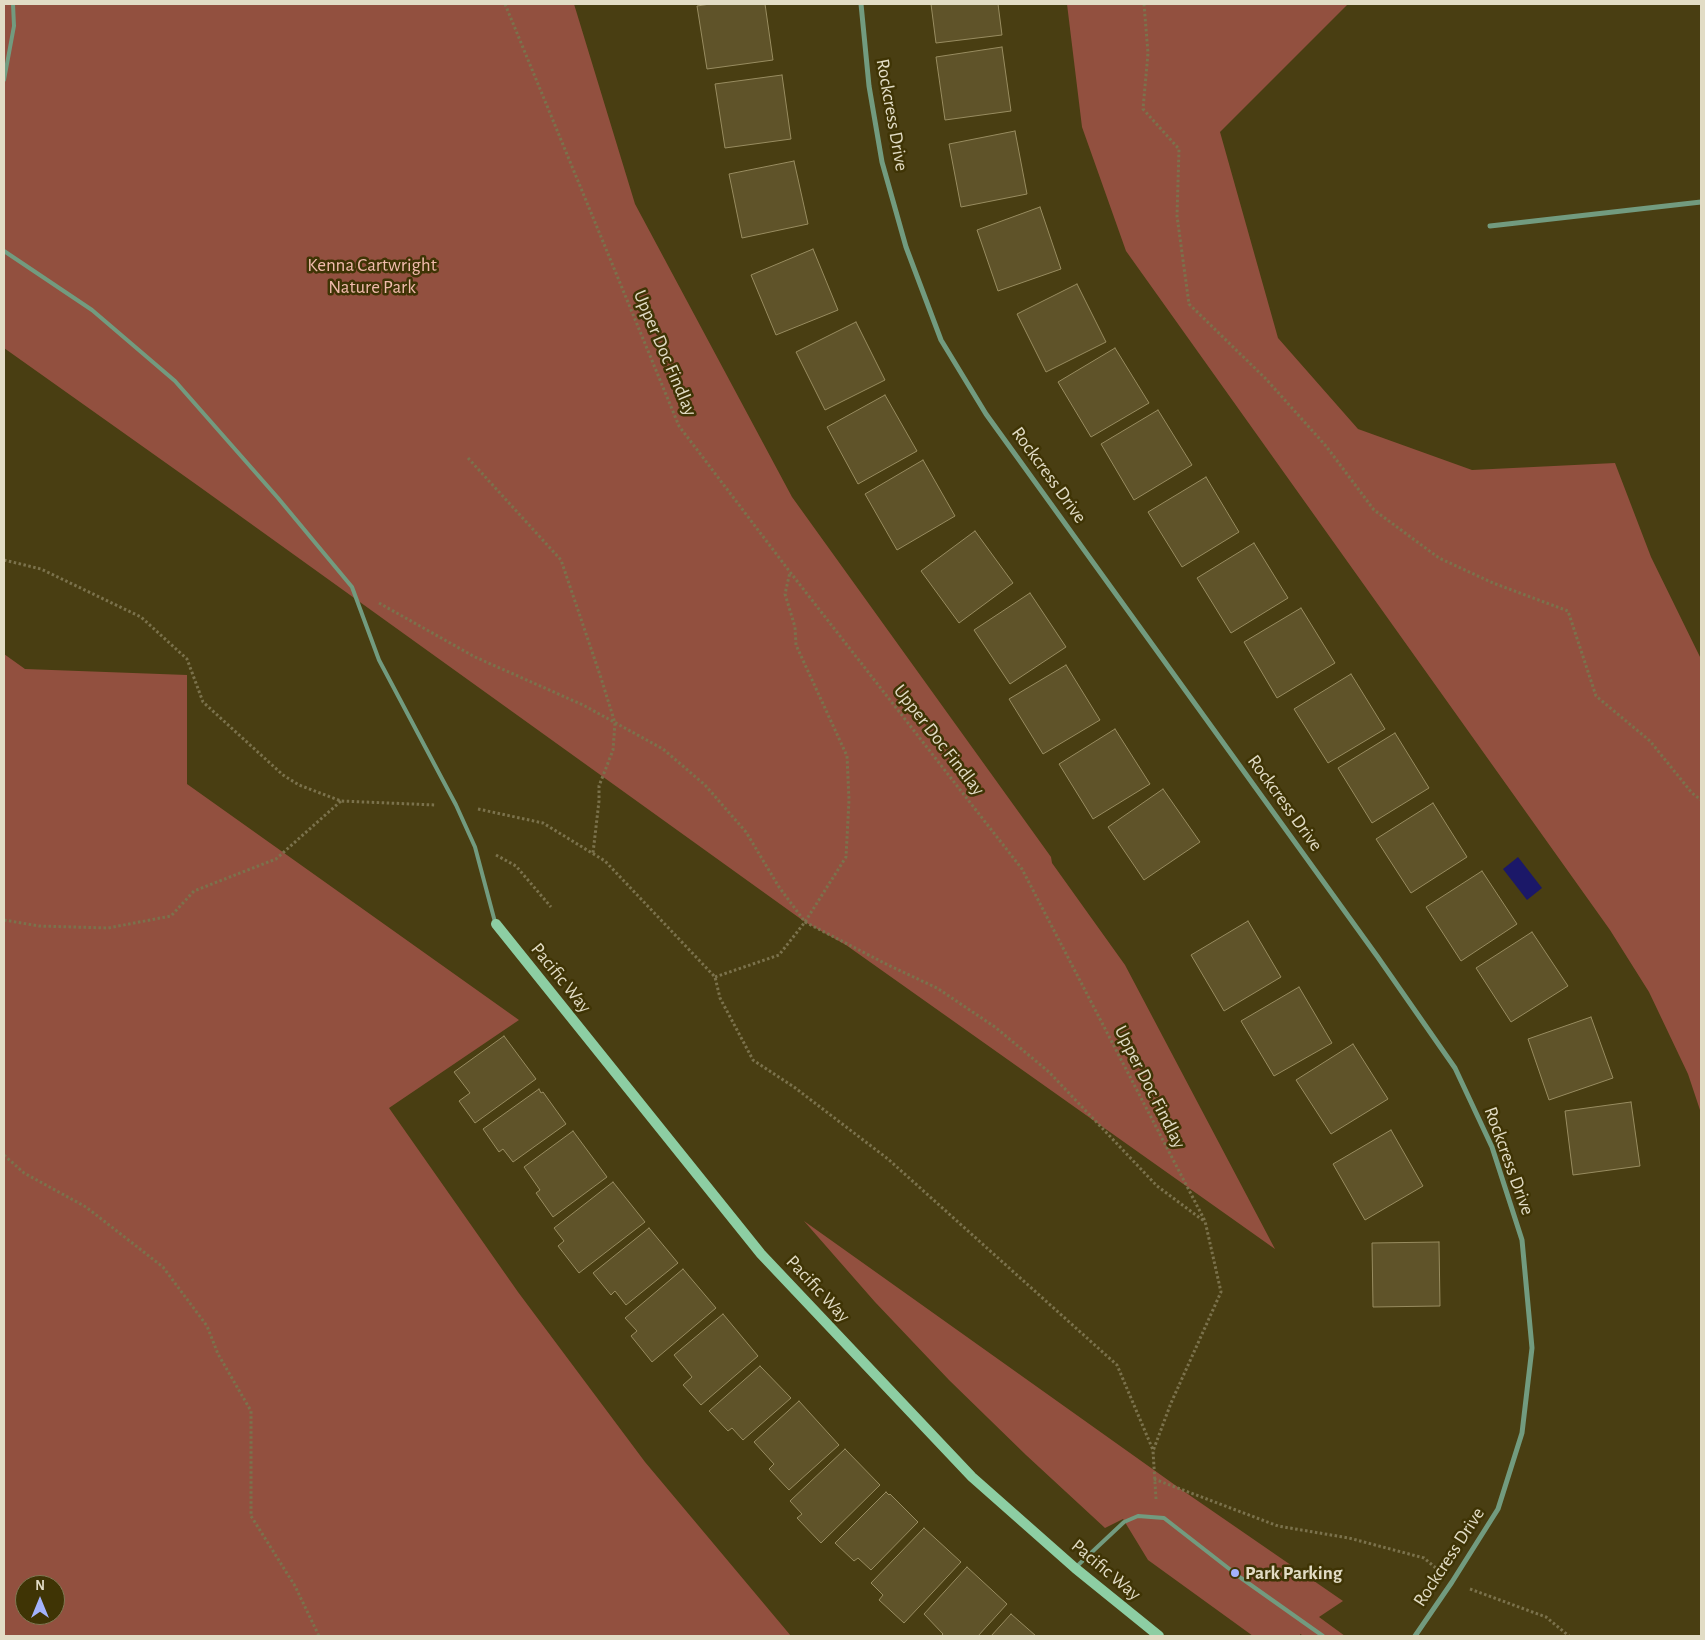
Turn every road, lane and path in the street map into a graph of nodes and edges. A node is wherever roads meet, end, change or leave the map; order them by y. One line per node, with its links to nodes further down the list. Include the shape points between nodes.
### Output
1 (12, 4): 5 (lane, via 14,26)
2 (505, 4): 12 (path, Upper Doc Findlay, via 679,426)
3 (860, 4): 31 (street, Rockcress Drive, via 882,162 906,247 941,340 986,414 1455,1068 1492,1147 1522,1240 1532,1348 1522,1432 1498,1509)
4 (1144, 4): 15 (path, via 1148,53 1143,109 1179,149 1177,216 1189,304 1272,386 1326,446 1374,510 1439,558 1493,583 1568,611 1596,696 1650,741)
5 (4, 80)
6 (1701, 202): 7 (street)
7 (1490, 226)
8 (4, 246): 9 (lane)
9 (5, 252): 13 (lane, via 92,310 175,381)
10 (468, 458): 14 (path, via 561,560)
11 (4, 560): 16 (path, via 41,569 141,617 187,659 203,702 283,775)
12 (790, 572): 22 (path, via 786,594 796,645 847,756 849,800 846,857); 26 (path, Upper Doc Findlay, via 1022,869)
13 (352, 587): 14 (path, via 476,657); 17 (lane, via 379,660)
14 (616, 723): 19 (path, via 613,750 599,786); 22 (path, via 663,749 705,785 746,832 779,887)
15 (1701, 800)
16 (341, 802): 17 (path); 21 (path, via 276,859 194,891 171,916 108,928 38,926)
17 (456, 805): 18 (lane); 19 (path, via 543,823)
18 (476, 853): 20 (path, via 496,855 516,866); 23 (lane)
19 (593, 853): 24 (path, via 605,860)
20 (551, 907)
21 (4, 920)
22 (805, 922): 24 (path, via 779,955); 26 (path, via 937,988 995,1027 1049,1072 1157,1186)
23 (496, 924): 30 (street, Pacific Way, via 761,1254 972,1477)
24 (715, 976): 27 (path, via 720,998 753,1060 888,1159 1117,1365)
25 (4, 1155): 32 (path, via 24,1173 86,1208 163,1267 207,1326 218,1354 251,1410 251,1516 295,1586)
26 (1205, 1221): 27 (path, Upper Doc Findlay, via 1221,1292)
27 (1153, 1451): 28 (path, Upper Doc Findlay)
28 (1154, 1479): 29 (path, Upper Doc Findlay, via 1156,1504); 31 (path, via 1278,1526 1349,1538 1424,1558)
29 (1164, 1518): 30 (lane, via 1138,1516 1124,1522); 34 (lane)
30 (1075, 1568): 33 (street, Pacific Way)
31 (1452, 1582): 35 (street, Rockcress Drive); 36 (path, via 1546,1617)
32 (319, 1636)
33 (1159, 1636)
34 (1323, 1636)
35 (1416, 1636)
36 (1569, 1636)

